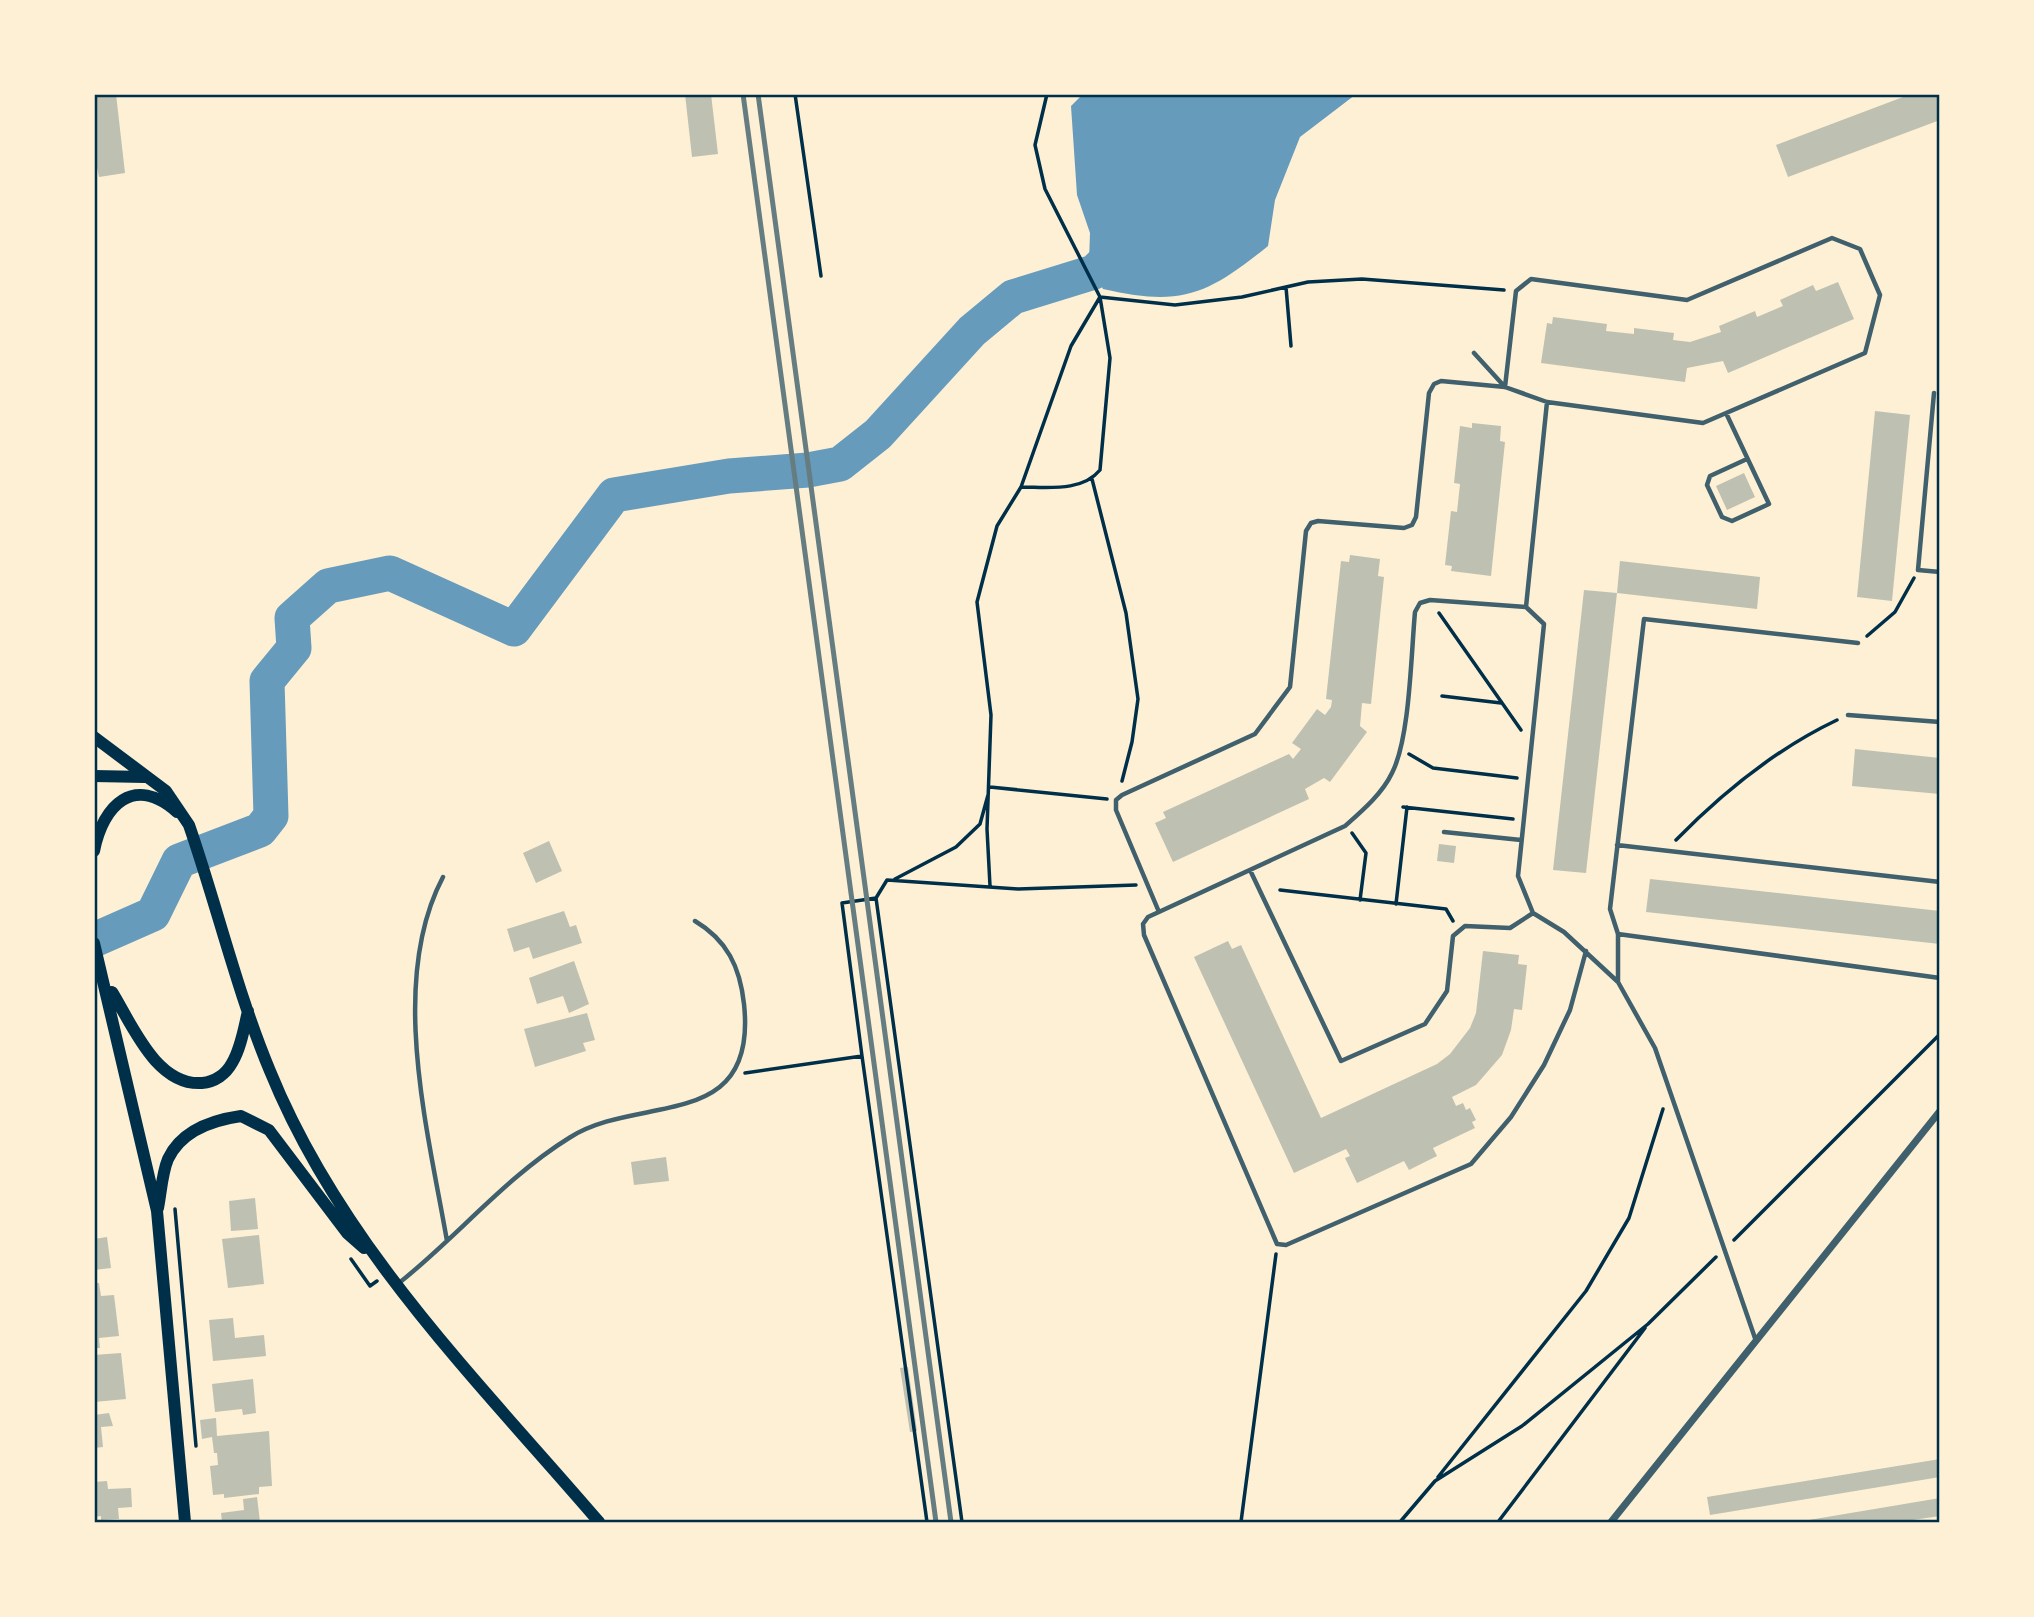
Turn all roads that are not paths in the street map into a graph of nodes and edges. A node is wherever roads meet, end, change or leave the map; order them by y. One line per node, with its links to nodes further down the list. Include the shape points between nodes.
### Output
1 (1475, 353): 2 (lane)
2 (1505, 387): 4 (lane); 5 (lane, via 1516,291 1531,279 1687,300 1832,238 1860,248 1880,295 1866,353); 23 (lane, via 1434,384 1429,393 1412,525 1311,523 1306,531 1290,687 1255,734 1116,800 1116,810)
3 (1934, 393): 7 (lane, via 1918,569)
4 (1547, 402): 5 (lane, via 1703,423); 8 (lane)
5 (1726, 413): 6 (lane)
6 (1747, 459): 6 (lane, via 1769,504 1732,521 1721,517 1707,485 1710,476)
7 (1940, 572)
8 (1526, 607): 17 (lane, via 1544,624); 20 (lane, via 1420,603 1415,612 1401,749 1391,777 1345,826)
9 (1858, 643): 18 (lane, via 1644,619)
10 (1848, 715): 11 (lane)
11 (1940, 722)
12 (94, 737): 14 (main road)
13 (94, 776): 14 (main road)
14 (149, 777): 15 (main road, via 166,791)
15 (190, 829): 19 (main road, via 176,811 160,801 143,796 126,799 105,815); 32 (main road)
16 (1444, 832): 17 (lane)
17 (1521, 840): 24 (lane, via 1518,877)
18 (1617, 845): 22 (lane); 26 (lane, via 1610,909)
19 (94, 850)
20 (1250, 870): 23 (lane); 24 (lane, via 1340,1061 1425,1024 1447,991 1453,936 1458,929 1510,928)
21 (443, 877): 35 (lane, via 430,903 422,936 417,1015 424,1111)
22 (1940, 883)
23 (1159, 912): 28 (lane, via 1143,924 1144,934 1277,1244 1286,1245 1471,1164 1511,1117 1544,1065 1570,1010)
24 (1533, 913): 28 (lane)
25 (695, 921): 35 (lane, via 723,942 738,972 745,1024 740,1055 724,1083 697,1102 617,1119 571,1136)
26 (1618, 934): 29 (lane); 30 (lane)
27 (94, 943): 31 (main road)
28 (1586, 951): 30 (lane)
29 (1940, 978)
30 (1618, 982): 38 (lane, via 1655,1048)
31 (106, 983): 32 (main road, via 161,1066 193,1083 206,1083 226,1071); 34 (main road)
32 (249, 1010): 36 (main road, via 270,1072 302,1138)
33 (1940, 1111): 38 (street)
34 (157, 1211): 36 (main road, via 168,1160 177,1146 197,1129 241,1116 269,1130 347,1233); 39 (main road)
35 (447, 1241): 37 (lane)
36 (372, 1255): 37 (main road)
37 (396, 1286): 40 (main road)
38 (1756, 1342): 41 (street)
39 (185, 1522)
40 (600, 1522)
41 (1611, 1522)

